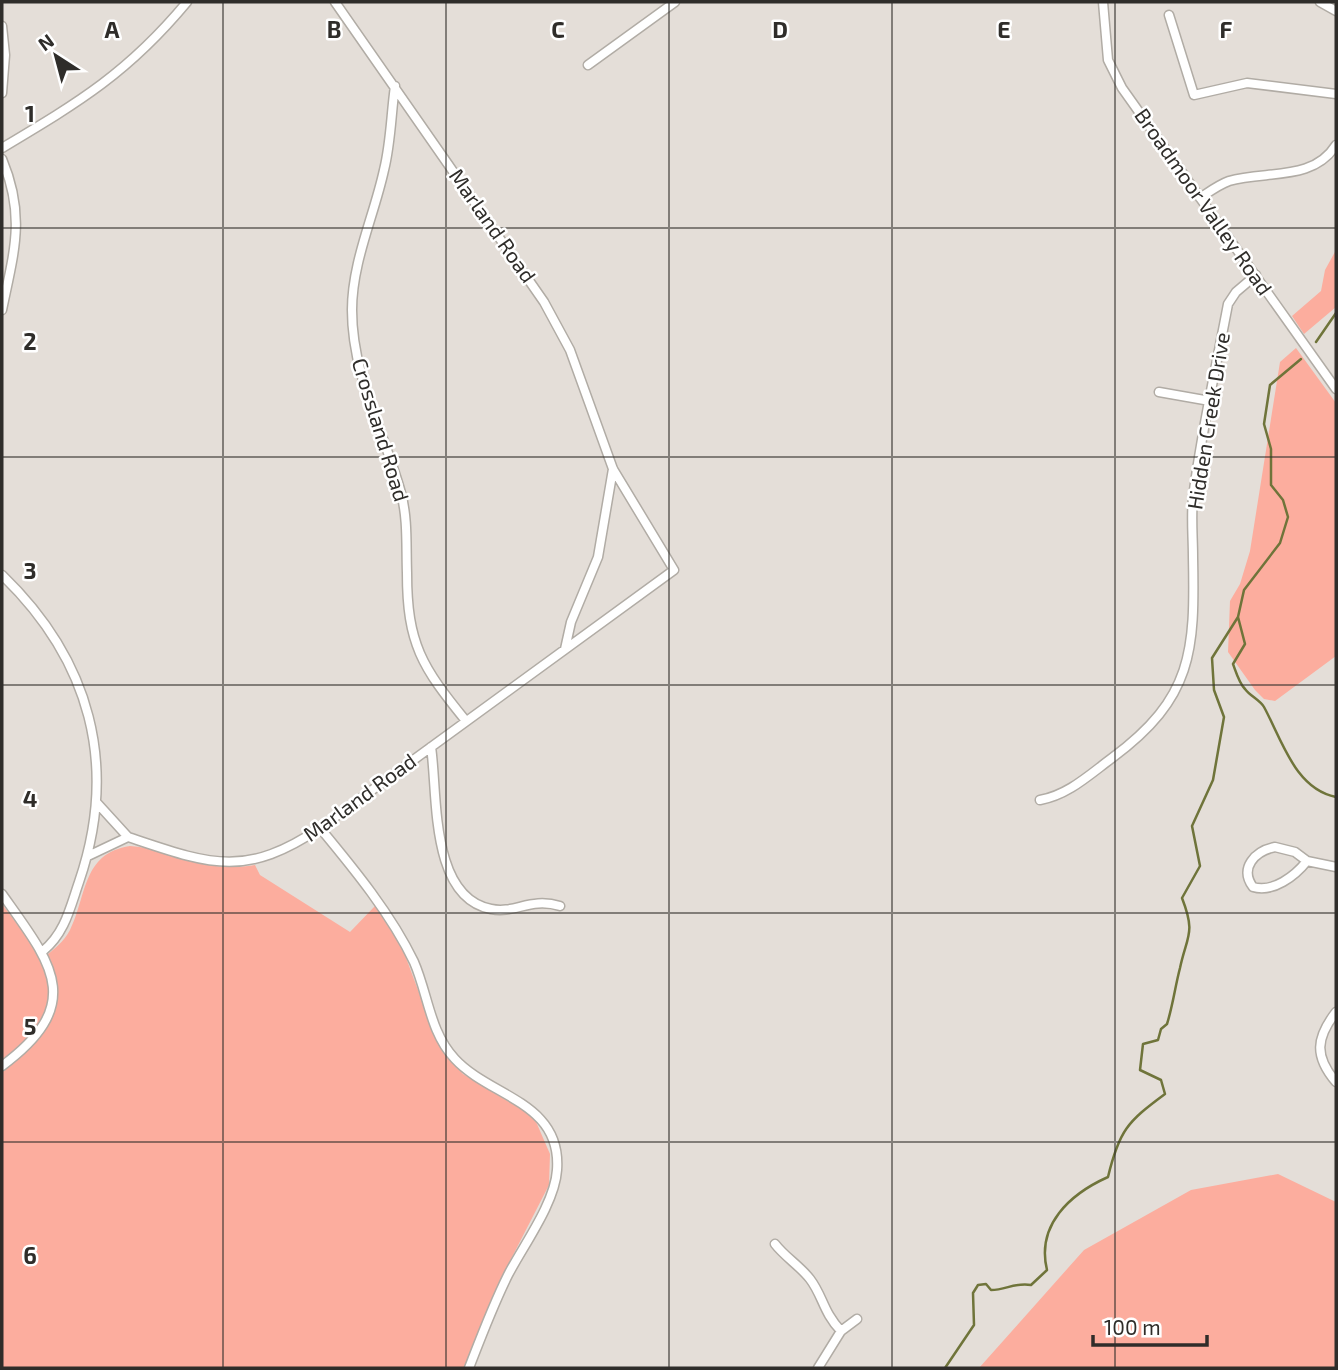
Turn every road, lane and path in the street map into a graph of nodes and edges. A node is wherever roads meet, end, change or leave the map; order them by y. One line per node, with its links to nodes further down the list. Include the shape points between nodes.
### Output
1 (187, 2): 14 (street, via 117,75)
2 (335, 2): 10 (street, Marland Road)
3 (675, 2): 9 (street)
4 (1103, 2): 16 (street, Broadmoor Valley Road, via 1104,39 1115,75)
5 (1320, 2): 6 (street)
6 (1336, 11)
7 (1169, 15): 12 (street, via 1194,95 1247,83)
8 (2, 26): 11 (street)
9 (588, 65)
10 (395, 86): 22 (street, Marland Road, via 544,302 570,350); 25 (street, Crossland Road, via 388,153 354,284 356,363 403,501 407,606 415,644 433,680)
11 (2, 93)
12 (1336, 94)
13 (1336, 145): 16 (street, via 1311,167 1231,181)
14 (2, 149)
15 (2, 159): 18 (street, via 17,211)
16 (1200, 198): 17 (street, Broadmoor Valley Road)
17 (1256, 275): 19 (street, Broadmoor Valley Road); 21 (street, Hidden Creek Drive, via 1228,304)
18 (2, 310)
19 (1336, 389)
20 (1159, 391): 21 (street)
21 (1210, 401): 27 (street, Hidden Creek Drive, via 1192,500 1193,637 1177,687 1132,743 1060,796)
22 (613, 469): 24 (street, Marland Road, via 598,557); 24 (street, Marland Road, via 674,570)
23 (2, 575): 28 (street, via 50,631 81,690 97,756)
24 (565, 649): 25 (street, Marland Road)
25 (466, 721): 26 (street, Marland Road)
26 (431, 747): 29 (street, Marland Road); 35 (street, via 438,832 460,887 491,909 536,901)
27 (1040, 800)
28 (97, 803): 30 (street); 31 (street)
29 (320, 828): 30 (street, Marland Road, via 271,855 237,863 190,858); 43 (street, via 400,935 434,1024 453,1057 527,1106 553,1143 557,1169 552,1189 507,1277)
30 (128, 837): 31 (street)
31 (88, 856): 36 (street, via 64,927)
32 (1307, 861): 32 (street, via 1295,852 1267,849 1250,861 1249,881 1254,887 1271,888 1299,872); 33 (street)
33 (1336, 867)
34 (2, 894): 36 (street)
35 (560, 906)
36 (43, 951): 38 (street, via 52,975 50,1010 34,1037)
37 (1336, 1012): 39 (street, via 1319,1040 1318,1056)
38 (2, 1066)
39 (1336, 1082)
40 (775, 1244): 42 (street, via 811,1281 824,1311)
41 (857, 1320): 42 (street)
42 (841, 1331): 44 (street)
43 (469, 1368)
44 (818, 1368)

